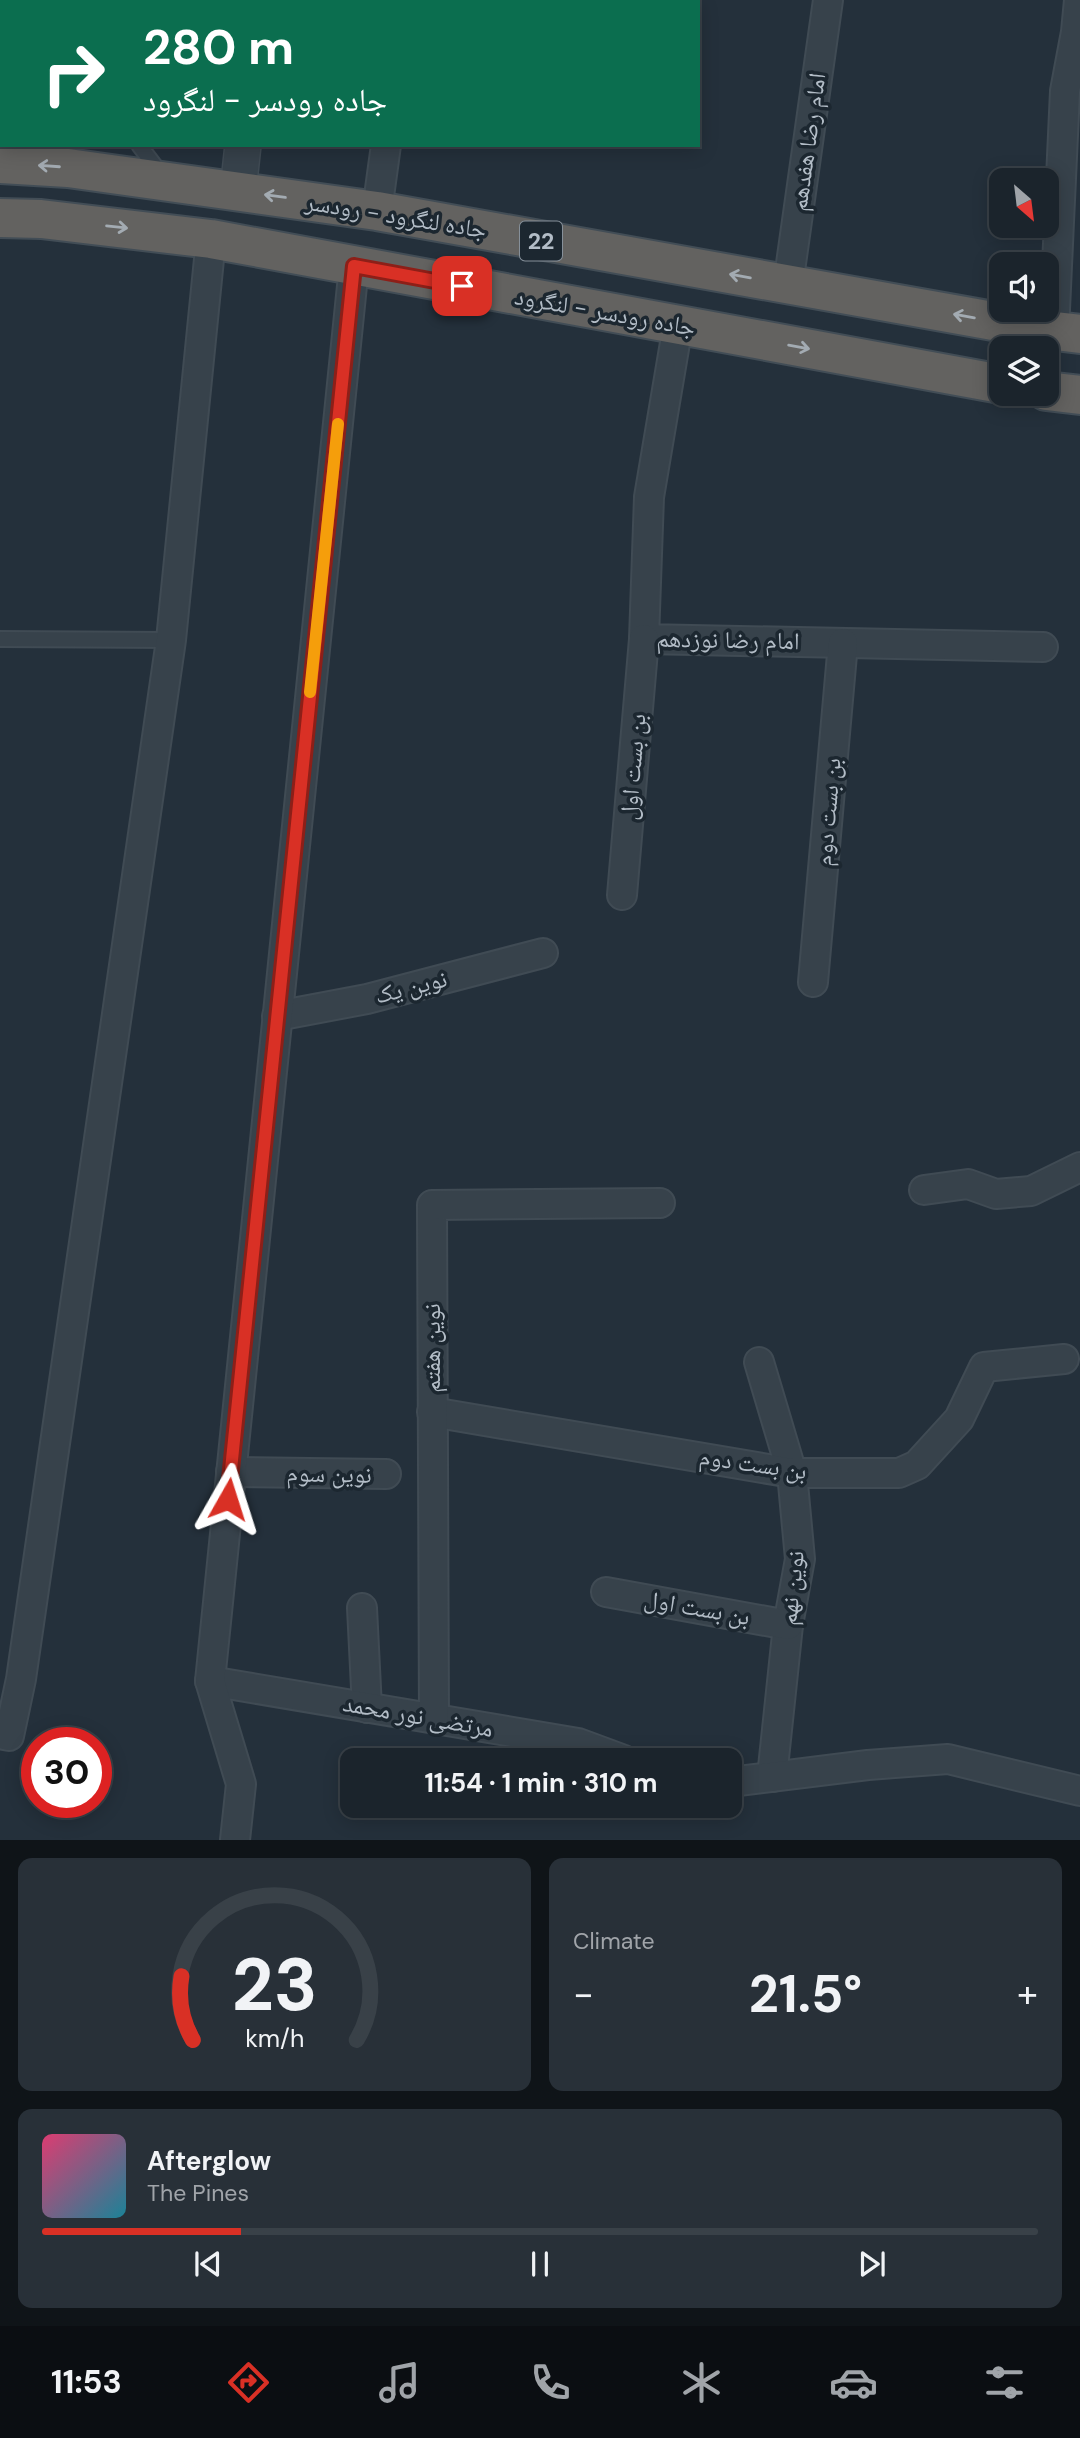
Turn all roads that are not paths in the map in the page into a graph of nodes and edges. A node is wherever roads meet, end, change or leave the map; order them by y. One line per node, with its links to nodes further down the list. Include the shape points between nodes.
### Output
1 (828, 0): 13 (street, امام رضا هفدهم)
2 (1079, 0): 15 (street, via 1065,91)
3 (140, 147): 7 (lane)
4 (243, 147): 8 (street)
5 (386, 147): 9 (street)
6 (6, 160): 7 (highway, جاده لنگرود - رودسر / 22, one-way to 6)
7 (166, 180): 8 (highway, جاده لنگرود - رودسر / 22)
8 (238, 191): 9 (highway, جاده لنگرود - رودسر / 22, one-way to 8)
9 (377, 211): 13 (highway, جاده لنگرود - رودسر / 22, one-way to 9)
10 (0, 218): 11 (highway, جاده رودسر - لنگرود / 22, one-way to 11)
11 (211, 239): 12 (highway, جاده رودسر - لنگرود / 22); 21 (street)
12 (354, 266): 14 (highway, جاده رودسر - لنگرود / 22); 27 (street)
13 (788, 285): 15 (highway, جاده لنگرود - رودسر / 22, one-way to 13)
14 (678, 325): 16 (highway, جاده رودسر - لنگرود / 22, one-way to 16); 20 (street, امام رضا نوزدهم, via 649,497)
15 (1067, 333)
16 (989, 382)
17 (1059, 393): 18 (highway)
18 (1080, 395)
19 (0, 639): 21 (lane)
20 (644, 639): 22 (street, امام رضا نوزدهم); 24 (street, بن بست اول)
21 (171, 640): 43 (street, via 21,1679 9,1736)
22 (844, 643): 23 (street, امام رضا نوزدهم); 26 (street, بن بست دوم)
23 (1043, 647)
24 (622, 895)
25 (543, 953): 27 (street, نوین یک, via 367,999)
26 (813, 982)
27 (277, 1016): 34 (street)
28 (1080, 1167): 29 (street, via 1031,1191 996,1194 968,1184)
29 (924, 1190)
30 (660, 1203): 33 (street, نوین هفتم, via 432,1205)
31 (1064, 1359): 35 (street, بن بست دوم, via 984,1367 958,1419 916,1465 899,1473)
32 (759, 1362): 35 (street, نوین نهم)
33 (432, 1412): 35 (street, بن بست دوم); 42 (street, نوین هفتم)
34 (231, 1472): 36 (street, نوین سوم); 40 (street)
35 (792, 1473): 39 (street, نوین نهم, via 800,1559)
36 (386, 1474)
37 (606, 1592): 39 (street, بن بست اول)
38 (362, 1608): 41 (street)
39 (788, 1625): 45 (street, نوین نهم)
40 (210, 1681): 41 (street, مرتضی نور محمد); 48 (street, via 241,1784)
41 (367, 1707): 42 (street, مرتضی نور محمد)
42 (433, 1719): 44 (street, مرتضی نور محمد)
43 (0, 1734)
44 (590, 1748)
45 (772, 1777): 46 (street); 47 (street, via 948,1759)
46 (742, 1781)
47 (1080, 1791)
48 (235, 1839)

